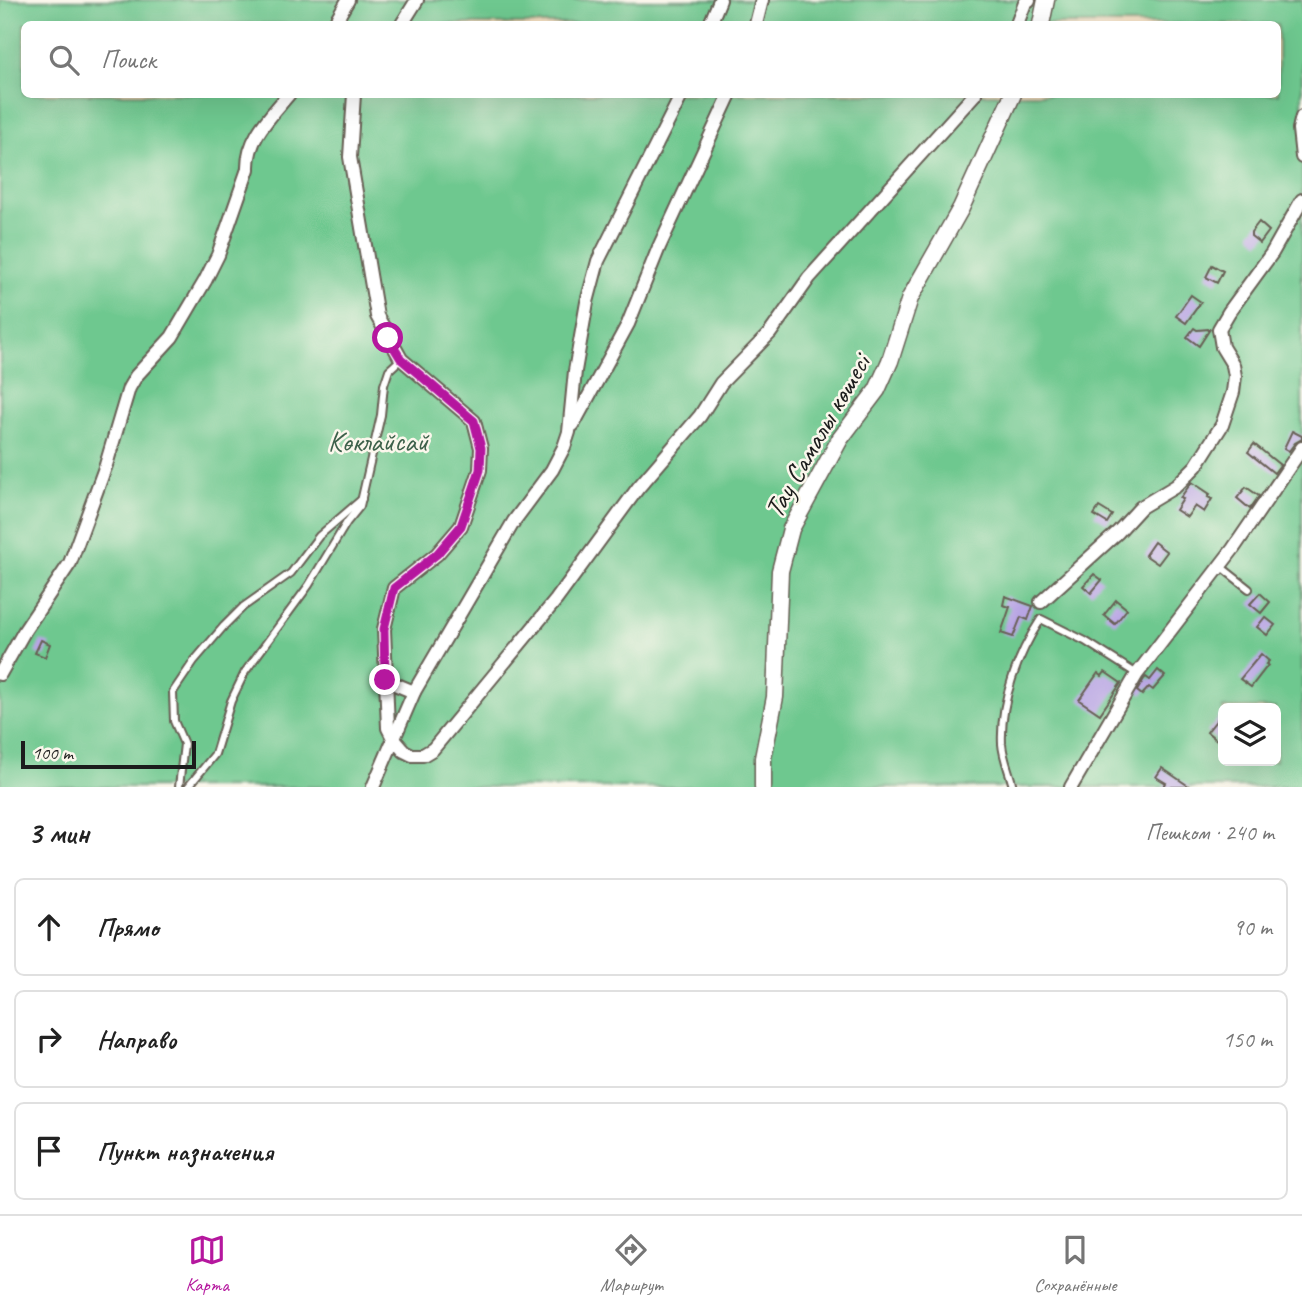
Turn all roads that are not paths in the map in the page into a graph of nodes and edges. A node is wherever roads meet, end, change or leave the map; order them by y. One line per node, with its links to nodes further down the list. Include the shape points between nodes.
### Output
1 (348, 0): 7 (street)
2 (417, 0): 8 (street)
3 (720, 0): 9 (street)
4 (762, 0): 10 (street)
5 (1029, 0): 11 (street)
6 (1046, 0): 12 (street)
7 (336, 21)
8 (404, 21)
9 (711, 21)
10 (757, 21)
11 (1018, 21)
12 (1042, 21)
13 (286, 98): 29 (street, via 254,139 248,169 205,281 172,337 129,388 69,563)
14 (353, 98): 22 (street, via 350,156 377,316)
15 (679, 98): 23 (street, via 598,261 575,371)
16 (728, 98): 23 (street, via 628,324)
17 (971, 98): 33 (street, via 809,278 770,334 721,383 556,600 433,749 412,755)
18 (1011, 98): 37 (street, Тау Самалы көшесі, via 961,208 910,298 877,390 839,439 791,529 780,571 775,697 763,758)
19 (1302, 117): 20 (street)
20 (1302, 157)
21 (1302, 200): 28 (street, via 1219,329 1222,347 1233,365 1233,391 1222,425 1196,466 1176,486 1141,507)
22 (401, 359): 25 (lane, via 389,370 384,384); 31 (street, via 474,421 481,448 480,470 461,526 437,554 394,588 384,629)
23 (569, 432): 32 (street, via 552,470 514,521)
24 (1302, 448): 26 (street)
25 (362, 499): 34 (lane, via 319,536 291,573 224,626 173,692 174,721 184,744); 35 (lane, via 309,585 245,672 215,754)
26 (1220, 566): 27 (lane); 30 (street)
27 (1249, 589)
28 (1041, 602)
29 (0, 674)
30 (1137, 674): 38 (lane, via 1041,619 1016,669 1005,714 1002,746); 39 (street)
31 (385, 680): 32 (street); 33 (street, via 386,716)
32 (414, 692): 33 (street)
33 (393, 738): 36 (street)
34 (179, 787)
35 (188, 787)
36 (373, 787)
37 (763, 787)
38 (1013, 787)
39 (1071, 787)

